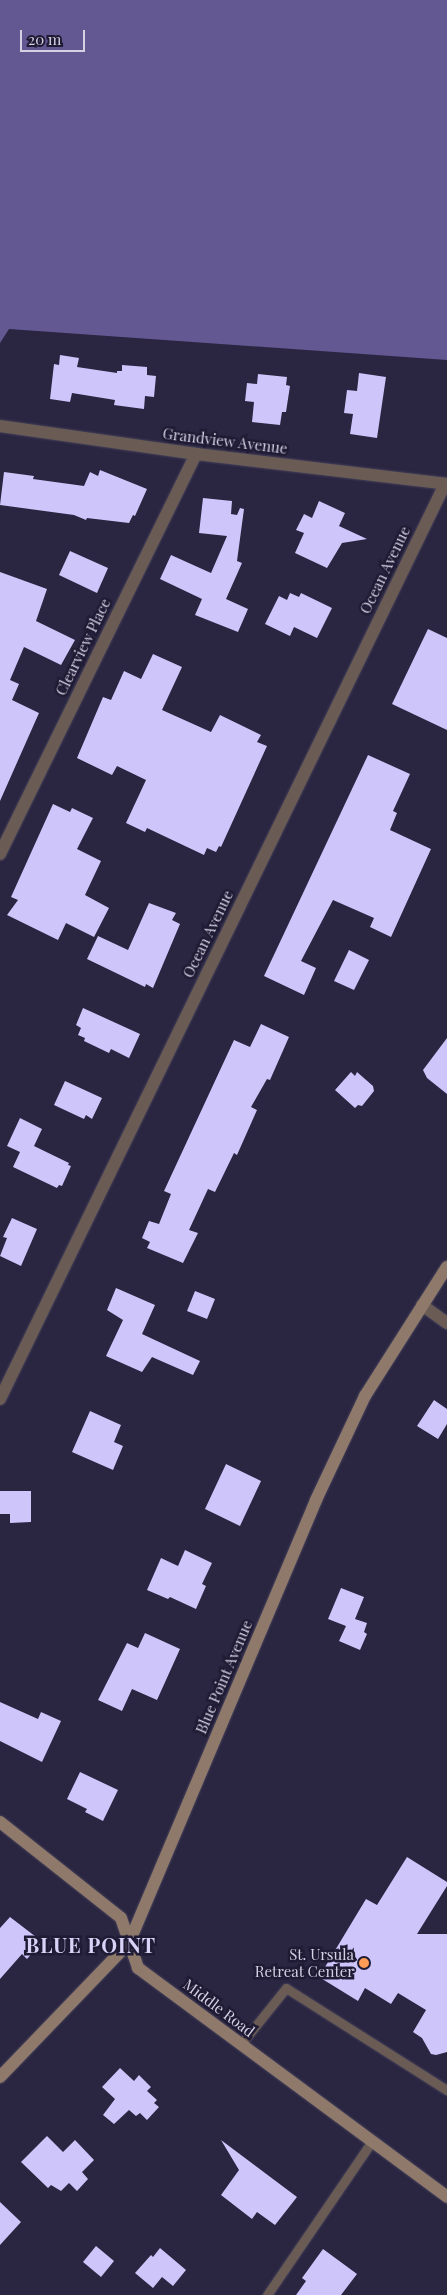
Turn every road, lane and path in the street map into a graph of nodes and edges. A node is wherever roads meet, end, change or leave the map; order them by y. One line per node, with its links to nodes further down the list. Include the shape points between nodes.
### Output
1 (0, 426): 2 (street, Grandview Avenue)
2 (196, 454): 3 (street, Grandview Avenue); 4 (street, Clearview Place)
3 (446, 484): 8 (street, Ocean Avenue)
4 (0, 854)
5 (447, 1267): 6 (street, Blue Point Avenue)
6 (422, 1305): 7 (street); 10 (street, Blue Point Avenue, via 365,1396 320,1491)
7 (447, 1323)
8 (0, 1399)
9 (0, 1822): 10 (street, Middle Road, via 121,1918)
10 (129, 1943): 11 (street, Middle Road, via 138,1968); 12 (street, Blue Point Avenue)
11 (241, 2044): 13 (lane, via 286,1988); 14 (street, Middle Road)
12 (0, 2077)
13 (447, 2090)
14 (372, 2141): 15 (street, Middle Road); 16 (lane)
15 (447, 2197)
16 (267, 2295)

